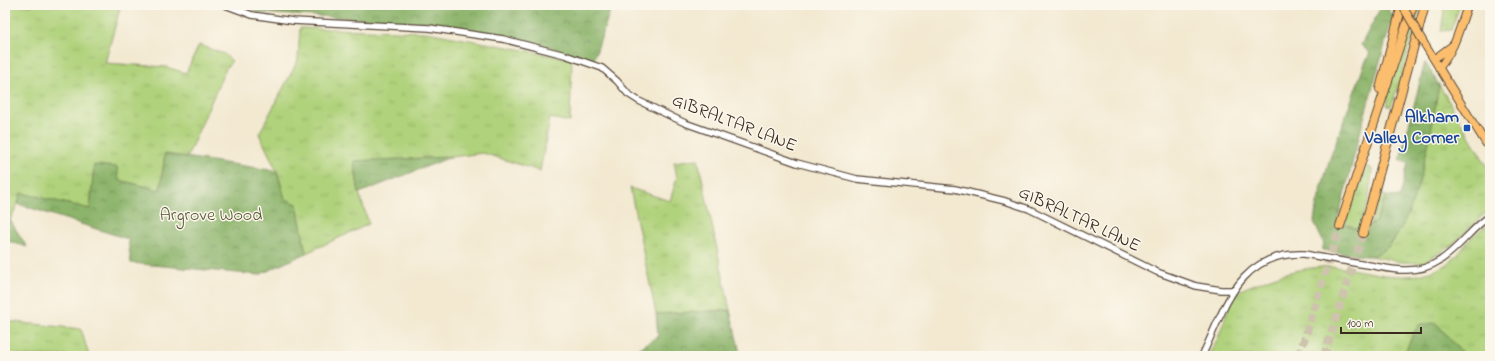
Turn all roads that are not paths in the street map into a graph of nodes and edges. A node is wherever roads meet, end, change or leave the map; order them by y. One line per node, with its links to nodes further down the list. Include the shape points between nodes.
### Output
1 (224, 5): 14 (street, GIBRALTAR LANE, via 252,15 293,21 429,28 503,39 565,55 602,68 628,94 685,123 797,163 856,180 955,189 1005,201 1029,209 1157,272 1196,286)
2 (1402, 5): 7 (main road, bridge); 9 (highway)
3 (1412, 5): 9 (highway)
4 (1424, 5): 13 (highway)
5 (1468, 5): 6 (main road)
6 (1455, 44): 7 (main road); 8 (main road)
7 (1434, 59): 8 (main road)
8 (1439, 68): 10 (main road)
9 (1366, 147): 12 (highway)
10 (1490, 150)
11 (1490, 216): 14 (street, via 1480,222 1447,255 1426,267 1406,270 1304,254 1284,255 1251,270)
12 (1340, 226)
13 (1362, 233)
14 (1234, 290): 15 (street)
15 (1202, 356)

